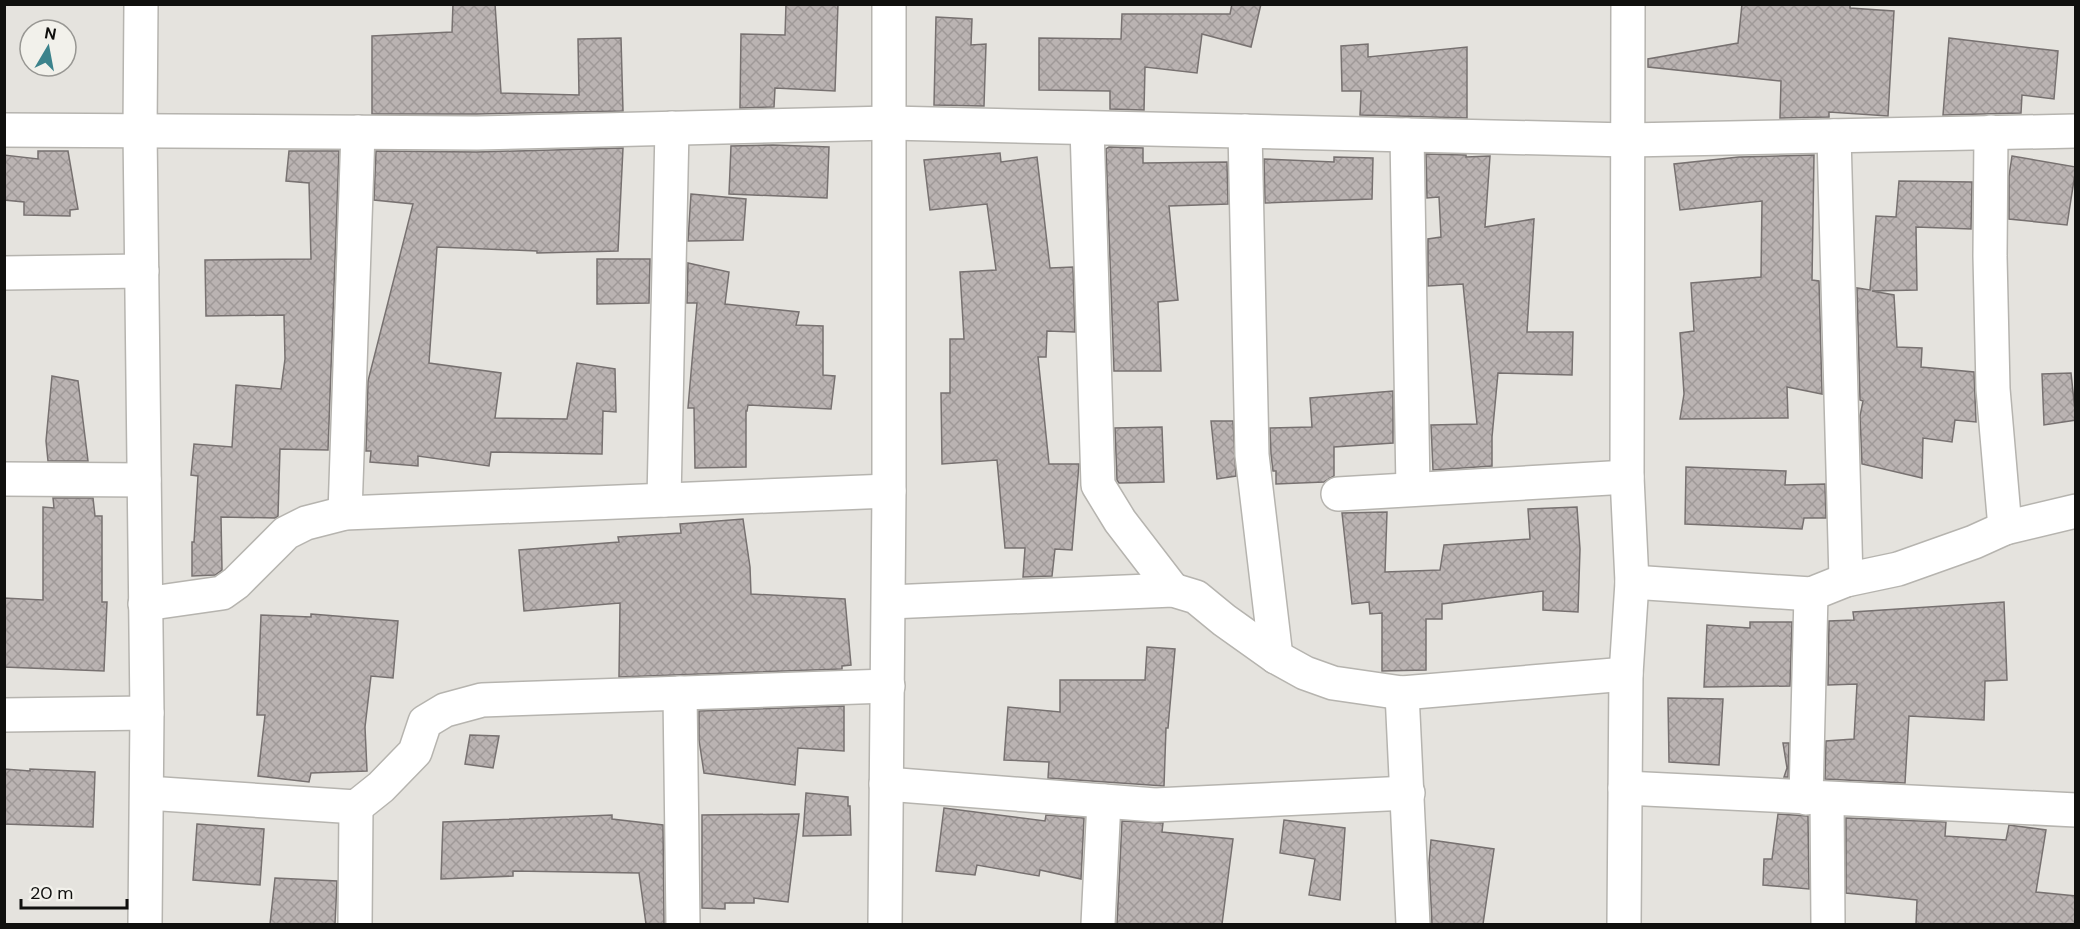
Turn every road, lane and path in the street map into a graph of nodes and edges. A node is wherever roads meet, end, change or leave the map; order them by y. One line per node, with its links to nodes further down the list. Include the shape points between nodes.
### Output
1 (141, 4): 7 (street)
2 (889, 4): 4 (street)
3 (1628, 4): 15 (street)
4 (890, 123): 5 (street); 6 (street); 22 (street)
5 (672, 128): 11 (street); 24 (street)
6 (1087, 128): 9 (street); 30 (street, via 1098,485 1120,521)
7 (140, 129): 8 (street); 11 (street); 16 (street)
8 (4, 130)
9 (1245, 131): 13 (street); 34 (street, via 1252,455)
10 (2076, 131): 12 (street)
11 (358, 132): 26 (street)
12 (1991, 132): 14 (street); 27 (street, via 1993,389)
13 (1407, 135): 15 (street); 21 (street)
14 (1834, 135): 15 (street); 28 (street)
15 (1628, 140): 18 (street)
16 (142, 271): 17 (street); 20 (street)
17 (4, 273)
18 (1627, 477): 21 (street); 29 (street)
19 (4, 479): 20 (street)
20 (144, 480): 33 (street)
21 (1413, 489): 23 (street)
22 (889, 491): 24 (street); 32 (street)
23 (1338, 494)
24 (664, 500): 26 (street)
25 (2076, 511): 27 (street)
26 (345, 513): 33 (street, via 286,533 222,593)
27 (2006, 528): 28 (street, via 1898,569)
28 (1846, 580): 31 (street)
29 (1632, 582): 31 (street); 35 (street)
30 (1173, 590): 32 (street); 34 (street, via 1196,597)
31 (1811, 594): 45 (street)
32 (888, 602): 36 (street)
33 (145, 604): 39 (street)
34 (1276, 657): 38 (street, via 1333,683)
35 (1626, 674): 38 (street); 42 (street)
36 (888, 686): 37 (street); 41 (street)
37 (680, 693): 47 (street, via 482,700 445,710 425,722 415,752); 51 (street)
38 (1402, 693): 44 (street)
39 (147, 713): 40 (street); 43 (street)
40 (4, 716)
41 (886, 784): 46 (street); 52 (street)
42 (1625, 788): 45 (street); 55 (street)
43 (147, 793): 47 (street); 49 (street)
44 (1408, 793): 46 (street, via 1155,805); 54 (street)
45 (1816, 798): 48 (street); 56 (street)
46 (1104, 801): 53 (street)
47 (356, 807): 50 (street)
48 (2076, 810)
49 (145, 924)
50 (355, 924)
51 (683, 924)
52 (885, 924)
53 (1098, 924)
54 (1413, 924)
55 (1624, 924)
56 (1828, 924)

